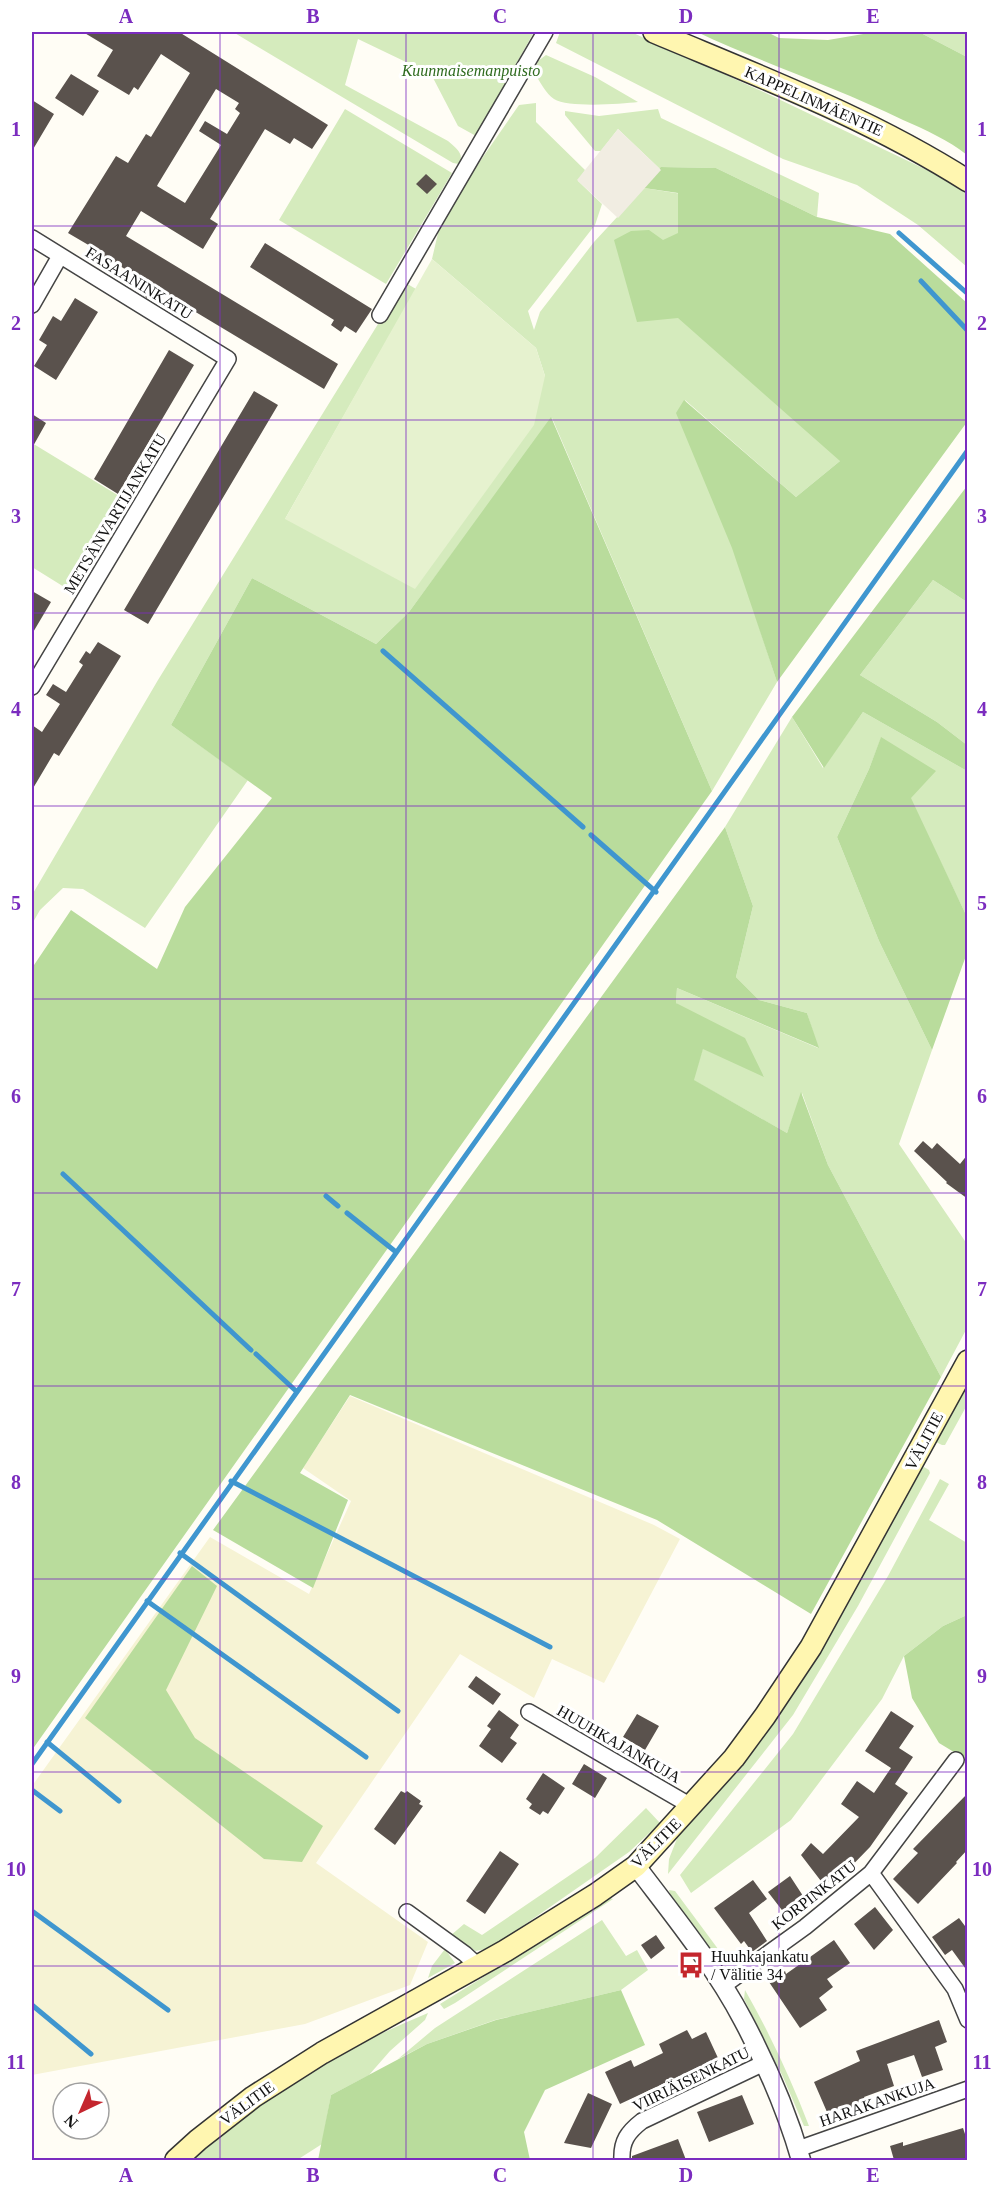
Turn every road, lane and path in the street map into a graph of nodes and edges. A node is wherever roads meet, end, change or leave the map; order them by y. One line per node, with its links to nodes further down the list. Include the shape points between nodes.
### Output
1 (546, 32): 7 (street)
2 (654, 32): 3 (main road, KAPPELINMÄENTIE, via 843,111 912,146)
3 (968, 181)
4 (32, 238): 5 (street, FASAANINKATU)
5 (60, 256): 6 (street); 8 (street, FASAANINKATU)
6 (32, 305)
7 (380, 315)
8 (228, 359): 9 (street, METSÄNVARTIJANKATU)
9 (32, 687)
10 (968, 1361): 13 (main road, VÄLITIE, via 811,1647 734,1758)
11 (529, 1712): 13 (street, HUUHKAJANKUJA)
12 (956, 1760): 15 (street, KORPINKATU)
13 (691, 1806): 14 (main road, VÄLITIE)
14 (636, 1866): 17 (main road, VÄLITIE); 18 (street)
15 (871, 1873): 18 (street, KORPINKATU); 19 (street)
16 (407, 1912): 17 (street)
17 (478, 1966): 24 (main road, VÄLITIE, via 322,2053 253,2097)
18 (723, 1986): 21 (street)
19 (961, 1986): 20 (street)
20 (968, 2020)
21 (764, 2063): 23 (street); 25 (street, VIIRIÄISENKATU, via 642,2121 624,2139)
22 (968, 2089): 23 (street, HARAKANKUJA)
23 (800, 2155)
24 (176, 2160)
25 (622, 2160)

